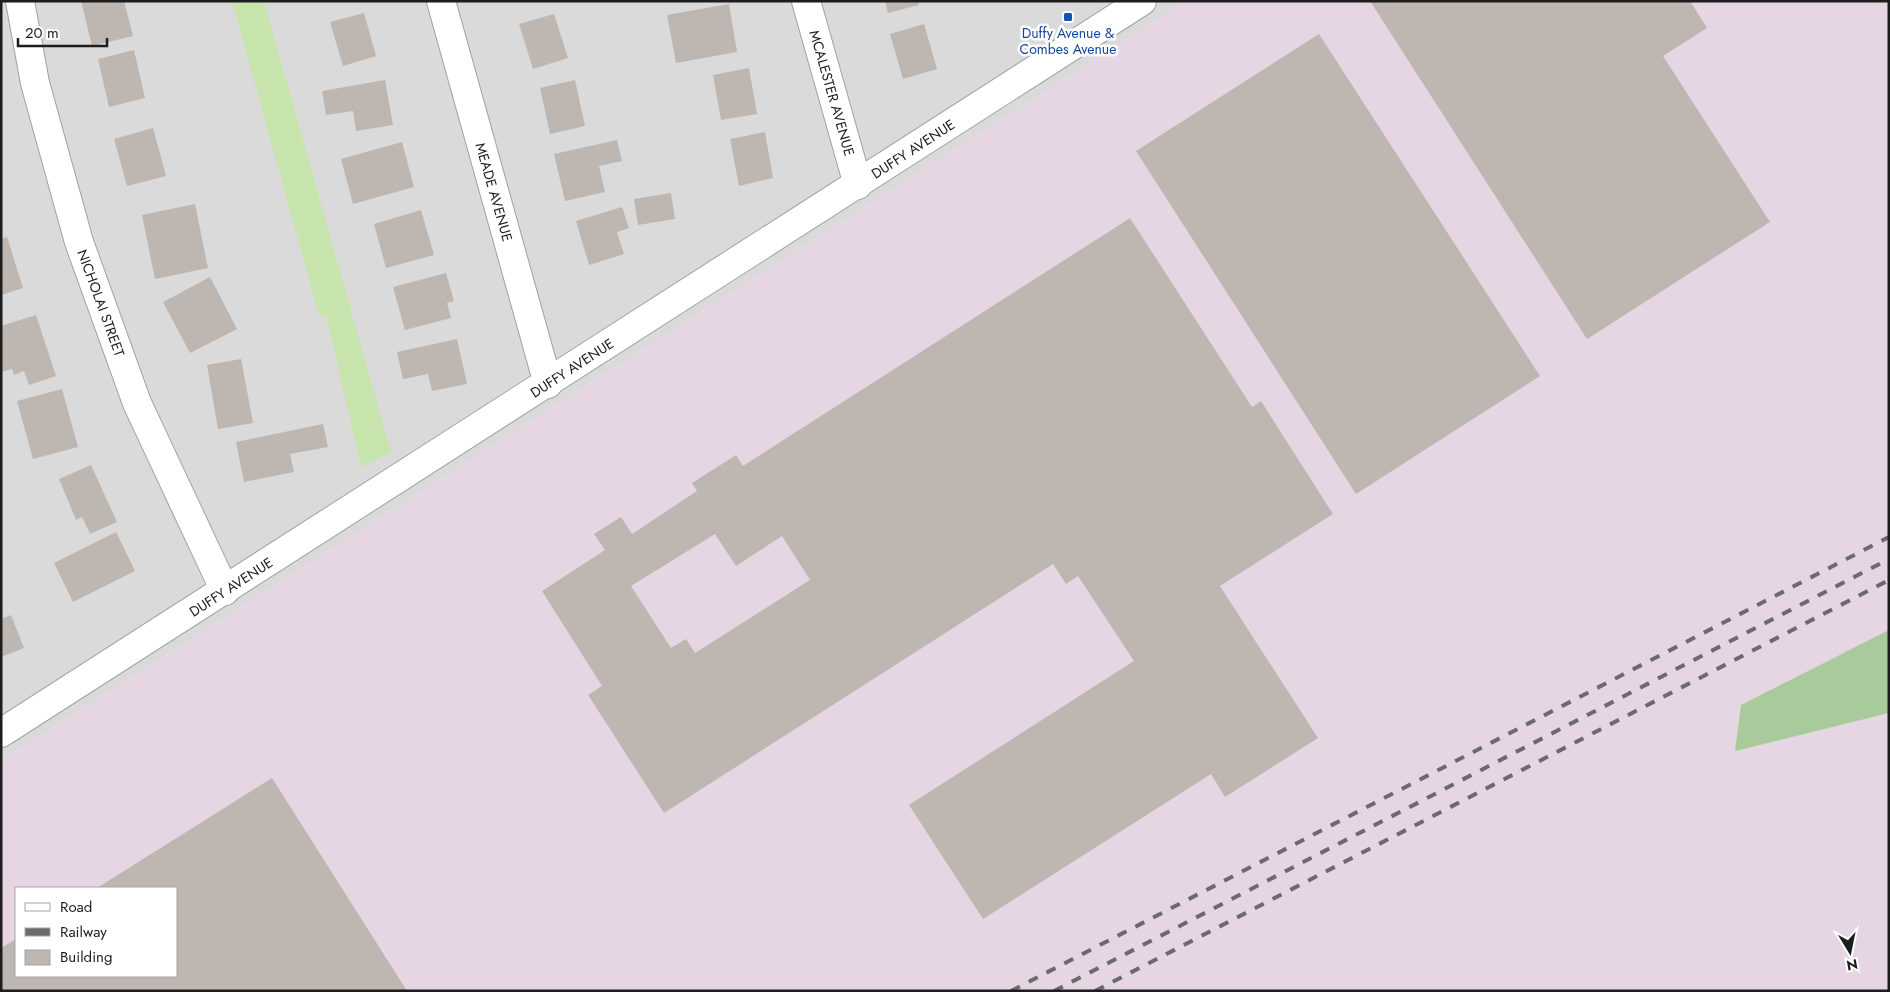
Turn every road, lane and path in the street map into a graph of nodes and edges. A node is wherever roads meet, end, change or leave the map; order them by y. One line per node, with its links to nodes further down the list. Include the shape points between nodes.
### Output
1 (20, 1): 7 (street, NICHOLAI STREET, via 35,82 79,242 137,403)
2 (441, 1): 6 (street, MEADE AVENUE)
3 (806, 1): 5 (street, MCALESTER AVENUE)
4 (1142, 1): 5 (street, DUFFY AVENUE)
5 (858, 185): 6 (street, DUFFY AVENUE)
6 (548, 384): 7 (street, DUFFY AVENUE)
7 (225, 591): 8 (street, DUFFY AVENUE)
8 (1, 733)

